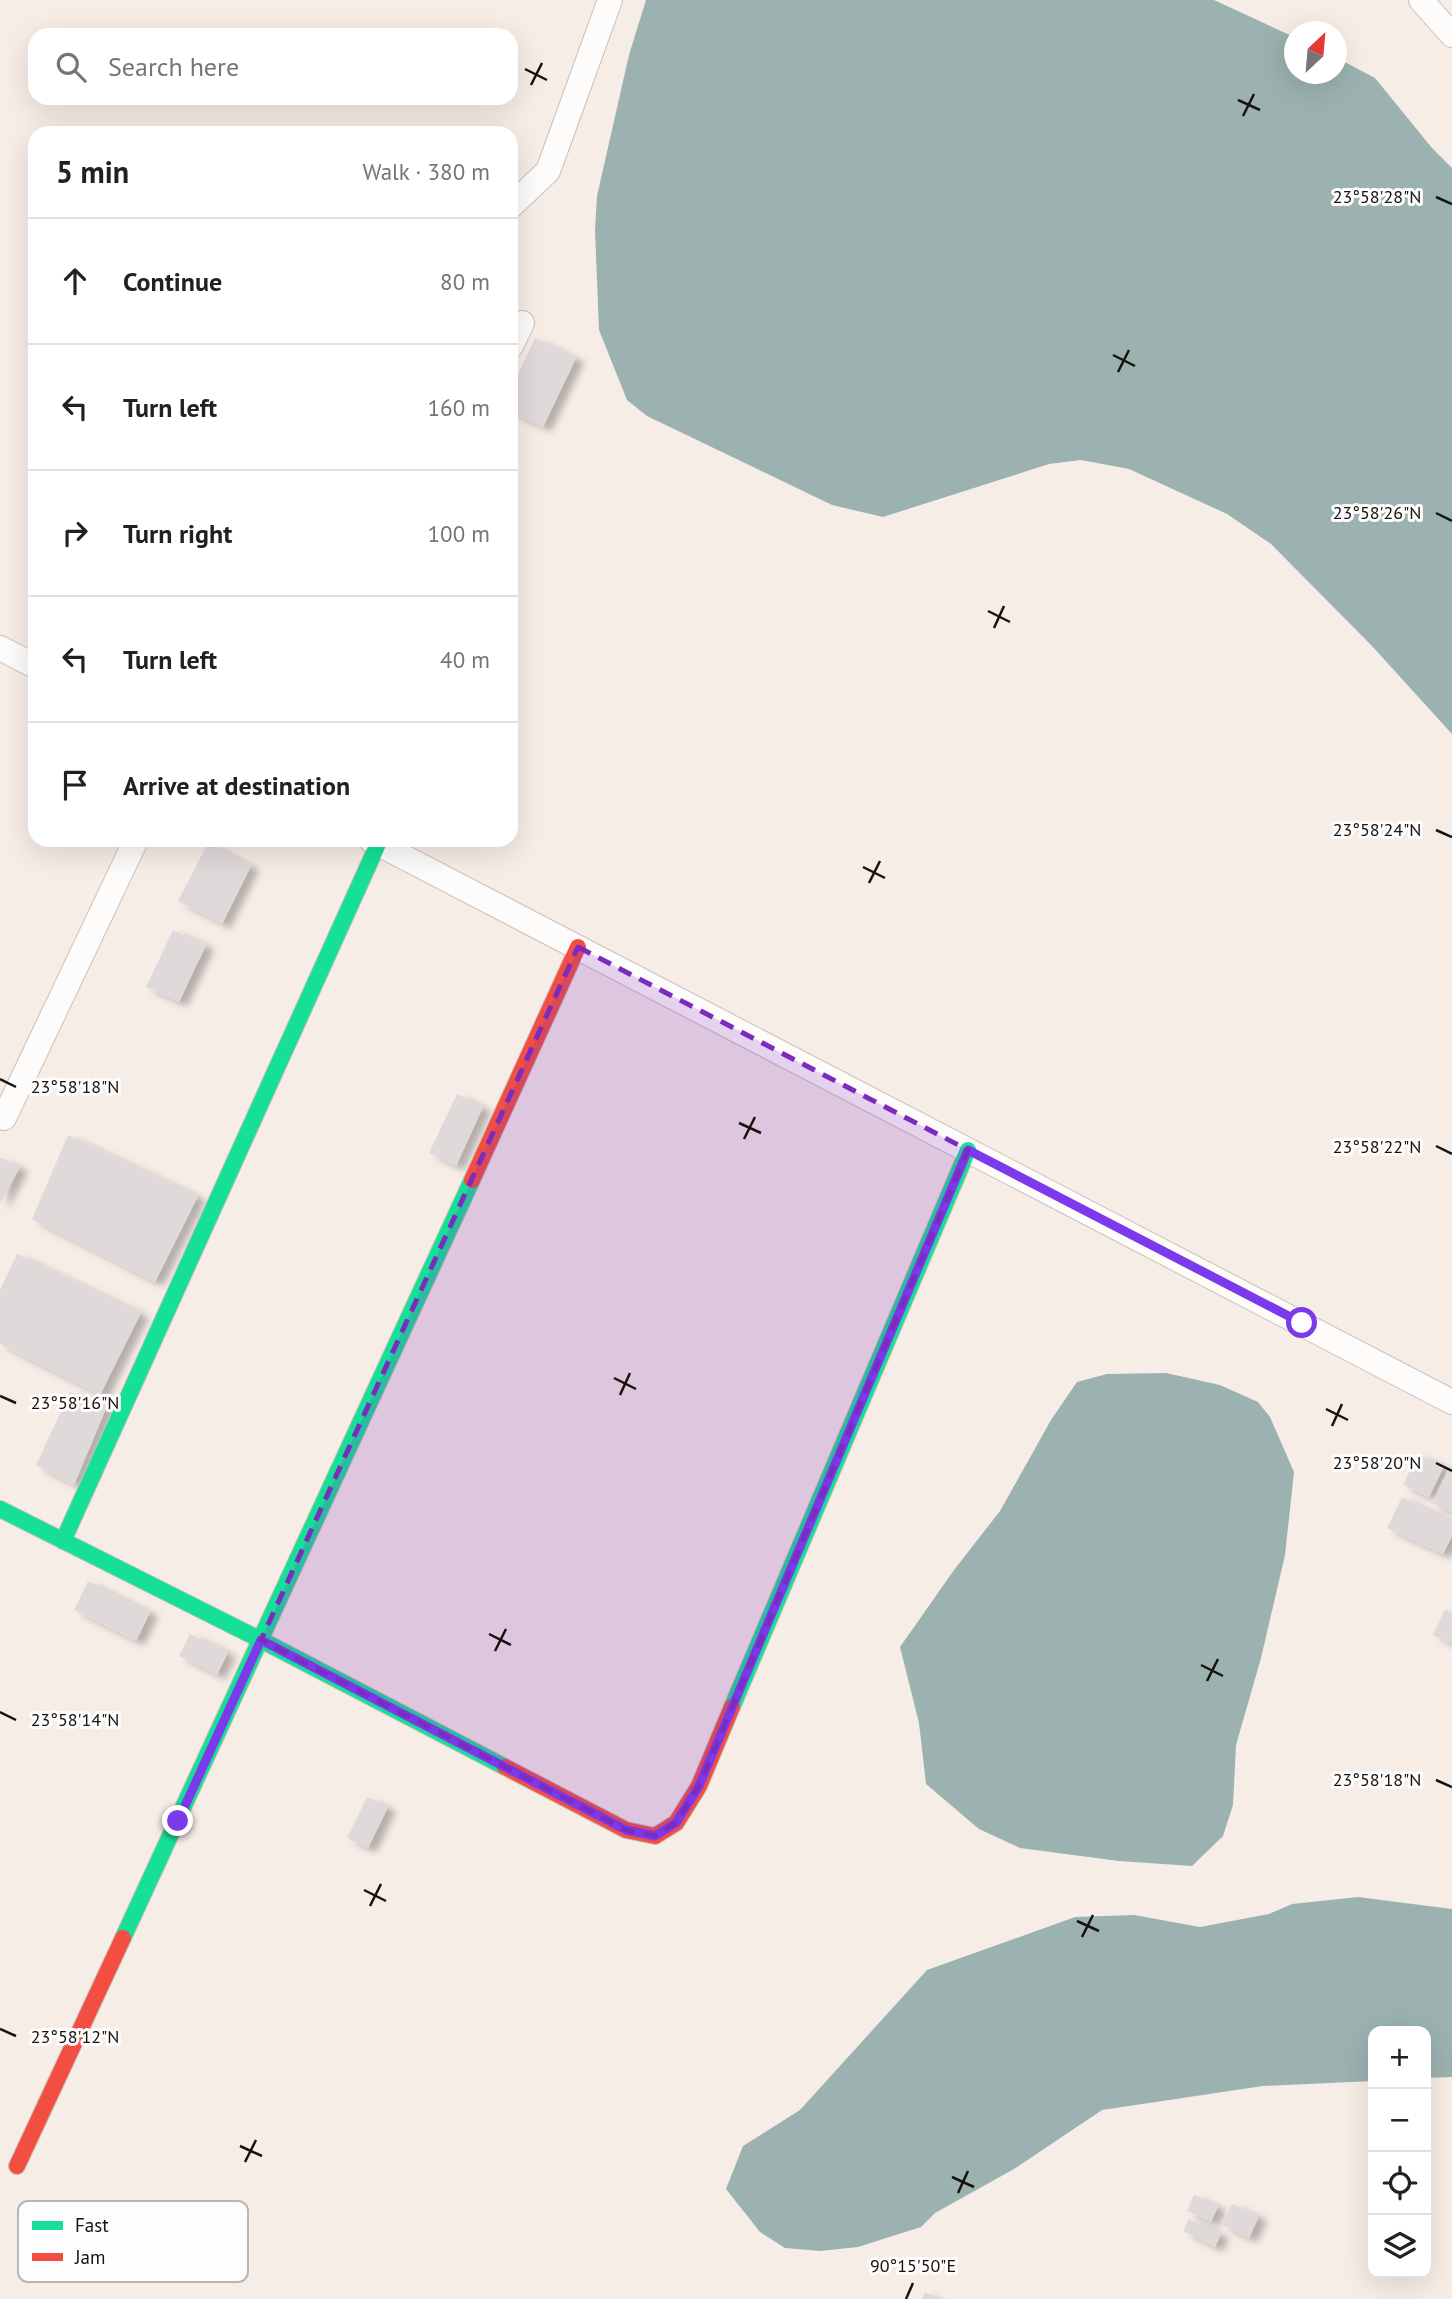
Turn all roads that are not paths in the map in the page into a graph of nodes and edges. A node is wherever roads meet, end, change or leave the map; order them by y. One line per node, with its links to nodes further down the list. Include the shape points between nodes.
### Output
1 (610, 0): 4 (street, via 548,170)
2 (1420, 0): 3 (street)
3 (1452, 35)
4 (518, 199)
5 (0, 648): 6 (street)
6 (28, 662)
7 (133, 847): 11 (street)
8 (372, 847): 15 (street)
9 (384, 847): 10 (street)
10 (578, 947): 12 (street); 16 (street)
11 (4, 1118)
12 (968, 1150): 13 (street); 16 (street, via 699,1786 676,1823 655,1836 626,1830)
13 (1452, 1402)
14 (0, 1509): 15 (street)
15 (63, 1541): 16 (street)
16 (261, 1640): 17 (street)
17 (17, 2166)

